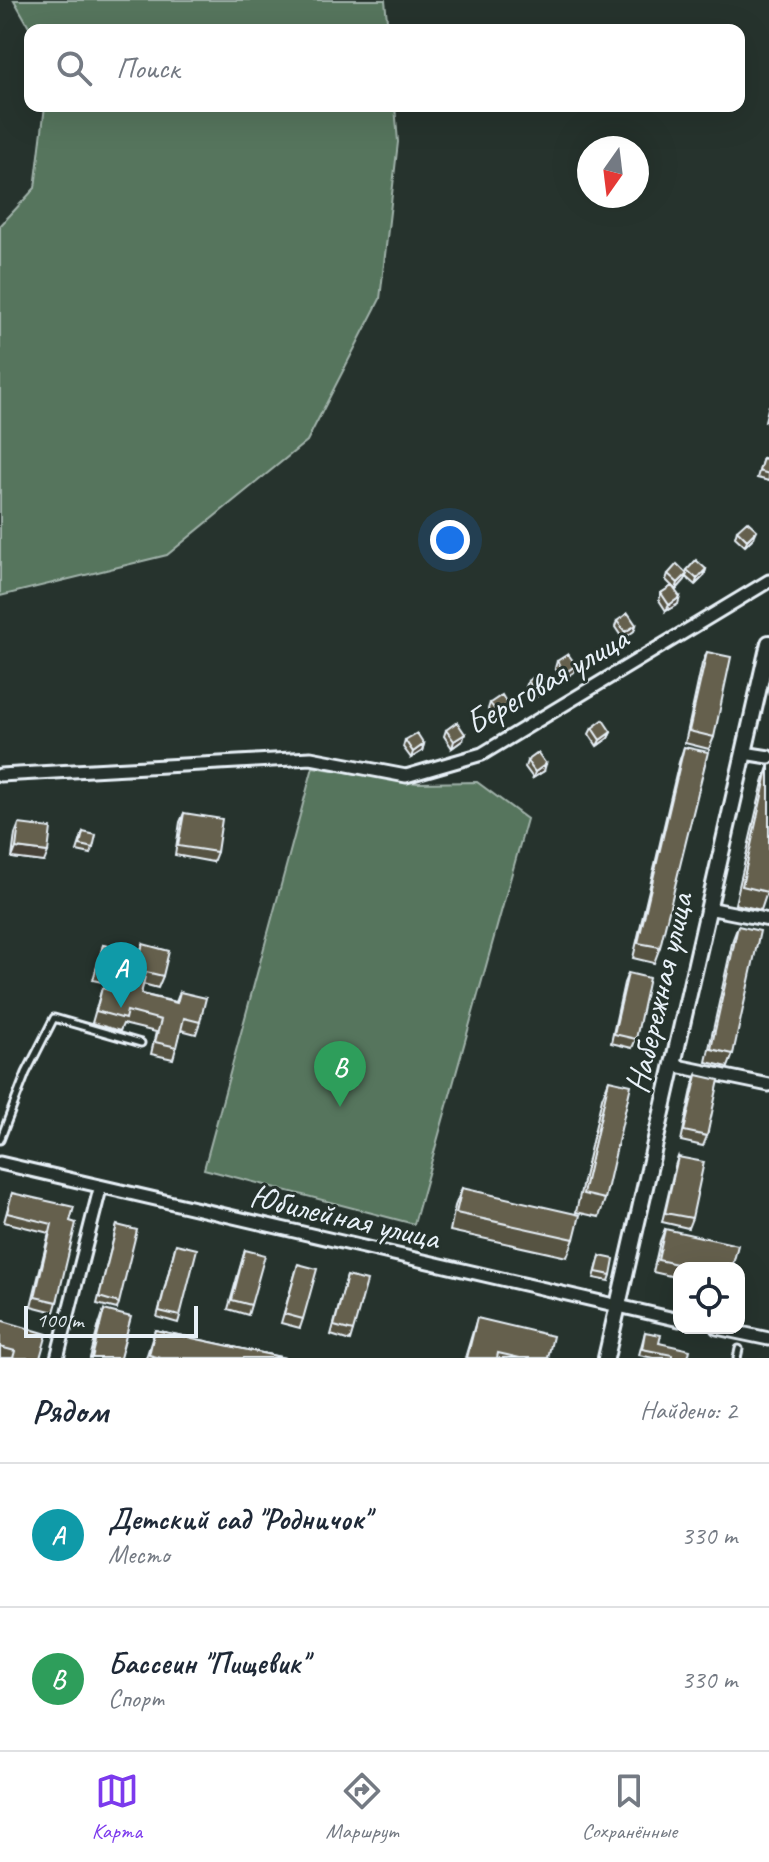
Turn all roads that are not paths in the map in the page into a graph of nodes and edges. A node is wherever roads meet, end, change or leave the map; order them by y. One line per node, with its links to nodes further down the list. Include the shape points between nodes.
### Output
1 (769, 581): 5 (street, Береговая улица, via 482,754 406,776 311,758)
2 (769, 643): 3 (street, Набережная улица)
3 (744, 753): 4 (street); 6 (street, Набережная улица)
4 (769, 757)
5 (0, 775)
6 (708, 908): 7 (street); 9 (street, Набережная улица)
7 (769, 920)
8 (141, 1043): 11 (lane, via 54,1018)
9 (672, 1065): 10 (street); 14 (street, Набережная улица)
10 (769, 1085)
11 (0, 1140)
12 (0, 1163): 13 (street, Юбилейная улица)
13 (100, 1189): 14 (street, Юбилейная улица); 19 (street)
14 (616, 1306): 15 (street, Юбилейная улица); 20 (street, Набережная улица)
15 (673, 1319)
16 (745, 1334): 17 (street)
17 (769, 1339)
18 (739, 1349): 21 (lane)
19 (57, 1358)
20 (606, 1358)
21 (737, 1358)

